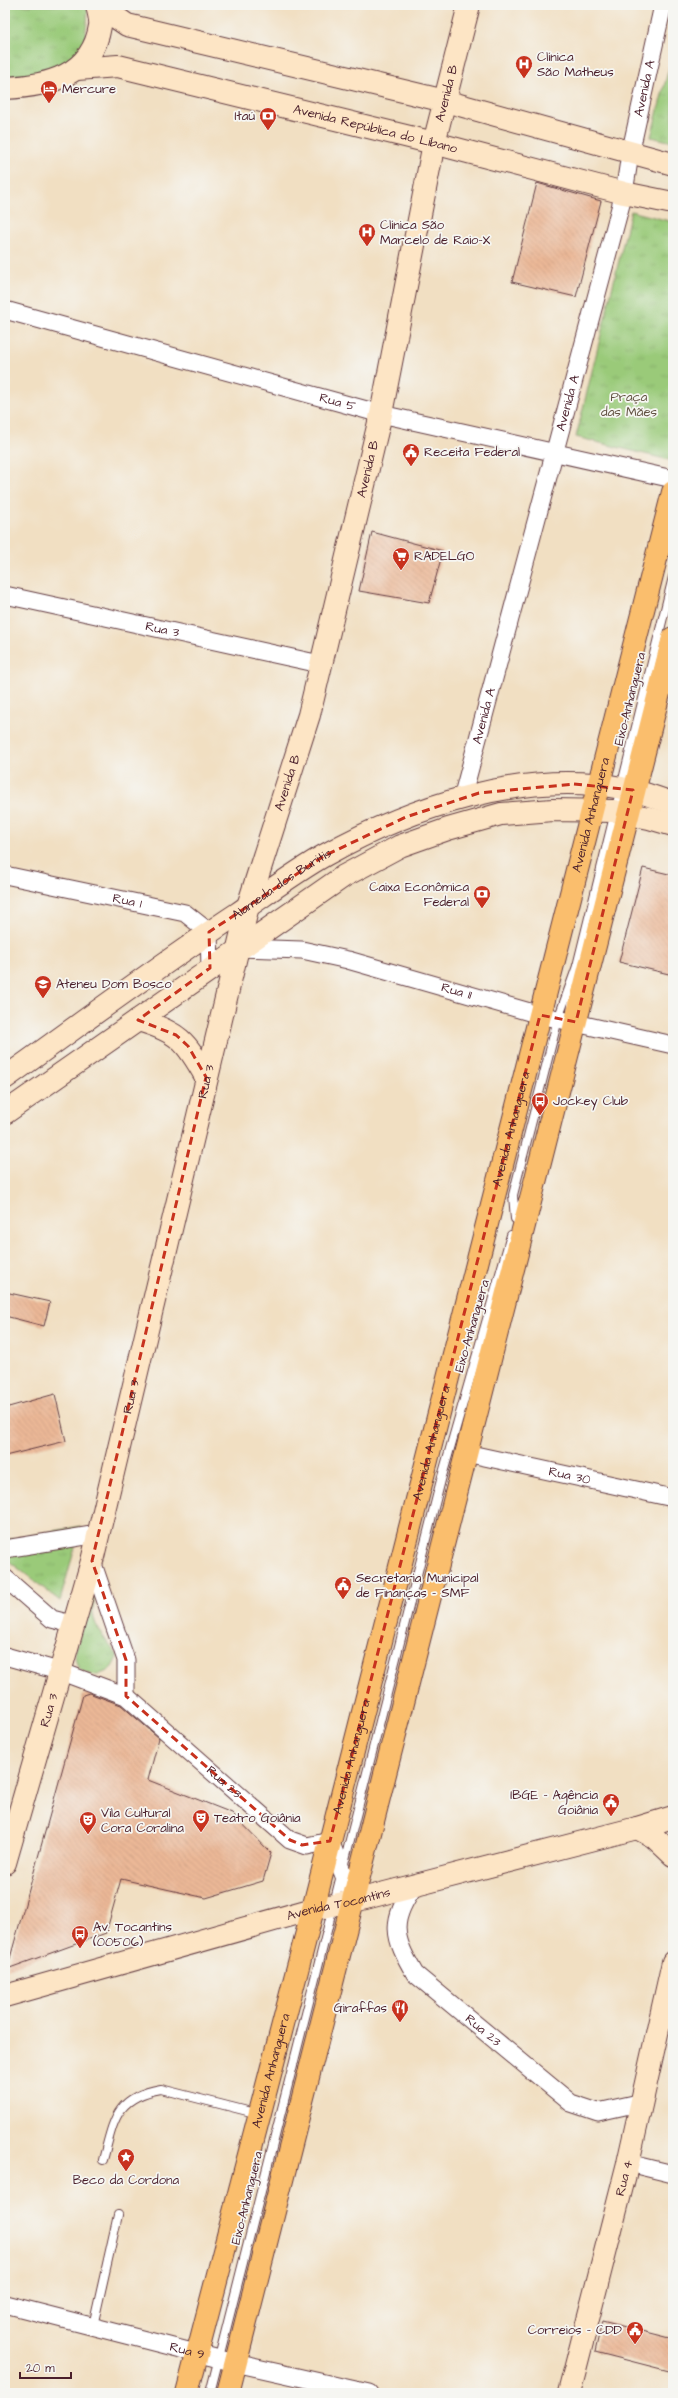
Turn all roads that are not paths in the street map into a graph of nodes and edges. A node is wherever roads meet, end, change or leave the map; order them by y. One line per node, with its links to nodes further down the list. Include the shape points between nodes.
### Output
1 (98, 5): 4 (main road, via 101,25 93,47); 6 (main road, via 127,25)
2 (469, 5): 6 (main road, Avenida B)
3 (663, 5): 8 (street, Avenida A)
4 (77, 69): 5 (main road, via 55,80 33,86); 7 (main road, Avenida República do Líbano, via 118,66)
5 (5, 88)
6 (445, 101): 7 (main road, Avenida B); 8 (main road)
7 (434, 143): 10 (main road, Avenida República do Líbano); 13 (main road, Avenida B)
8 (630, 154): 9 (main road); 10 (street, Avenida A)
9 (673, 164)
10 (624, 193): 11 (main road, Avenida República do Líbano); 14 (street, Avenida A)
11 (673, 203)
12 (5, 310): 13 (street, Rua 5)
13 (381, 414): 14 (street, Rua 5); 20 (main road, Avenida B)
14 (556, 453): 15 (street, Rua 5); 23 (street, Avenida A)
15 (673, 479)
16 (673, 492): 21 (main road, Avenida Anhanguera)
17 (673, 577): 22 (lane, Eixo-Anhanguera)
18 (5, 595): 20 (street, Rua 3)
19 (671, 651): 22 (main road, Avenida Anhanguera)
20 (320, 664): 29 (main road, Avenida B, via 309,715)
21 (598, 785): 22 (main road, Alameda dos Buritis); 23 (main road, Alameda dos Buritis, via 531,786); 25 (main road, Avenida Anhanguera)
22 (627, 789): 24 (main road, Alameda dos Buritis); 26 (main road, Avenida Anhanguera)
23 (462, 798): 29 (main road, Alameda dos Buritis, via 390,823 331,852)
24 (673, 803)
25 (592, 810): 26 (main road, Alameda dos Buritis); 32 (main road, Alameda dos Buritis, via 501,814 469,822 400,846 344,876); 35 (main road, Avenida Anhanguera)
26 (621, 811): 27 (main road, Alameda dos Buritis); 33 (lane, Eixo-Anhanguera); 35 (main road, Avenida Anhanguera)
27 (673, 825)
28 (5, 875): 31 (street, Rua 1, via 185,913)
29 (248, 906): 30 (main road, Avenida B); 31 (main road, Alameda dos Buritis)
30 (243, 927): 32 (main road, Rua 3)
31 (209, 932): 34 (street); 39 (main road, Alameda dos Buritis)
32 (238, 948): 34 (main road, Alameda dos Buritis); 35 (street, Rua 11, via 302,950 348,960); 38 (main road, Rua 3)
33 (577, 966): 35 (lane, Eixo-Anhanguera); 35 (lane, Eixo-Anhanguera)
34 (210, 968): 36 (main road, Alameda dos Buritis)
35 (561, 1019): 37 (street, Rua 11); 41 (lane, Eixo-Anhanguera, via 526,1191); 41 (lane, Eixo-Anhanguera, via 513,1195); 42 (main road, Avenida Anhanguera); 54 (main road, Avenida Anhanguera)
36 (138, 1020): 38 (main road, via 157,1025 176,1035 188,1046); 40 (main road, Alameda dos Buritis)
37 (673, 1045)
38 (206, 1077): 44 (main road, Rua 3)
39 (5, 1078)
40 (5, 1113)
41 (515, 1219): 57 (lane, Eixo-Anhanguera, via 441,1480)
42 (466, 1453): 43 (street, Rua 30); 59 (main road, Avenida Anhanguera)
43 (673, 1498)
44 (98, 1534): 45 (street); 46 (main road, Rua 3)
45 (5, 1549)
46 (92, 1561): 48 (main road, Rua 3); 51 (street, via 126,1660)
47 (5, 1578): 48 (street, via 52,1619)
48 (75, 1625): 50 (main road, Rua 3)
49 (5, 1656): 50 (street, Rua 23)
50 (62, 1672): 51 (street, Rua 23); 56 (main road, Rua 3)
51 (126, 1696): 54 (street, Rua 23, via 290,1840 307,1846)
52 (673, 1817): 53 (main road, Avenida Tocantins)
53 (637, 1828): 55 (main road, via 654,1837); 58 (main road, Avenida Tocantins)
54 (330, 1841): 57 (street); 59 (main road, Avenida Anhanguera)
55 (673, 1855)
56 (5, 1863)
57 (342, 1872): 59 (street)
58 (416, 1884): 59 (main road, Avenida Tocantins); 62 (street, Rua 23, via 403,1902 396,1920 400,1949 415,1974 571,2104 598,2112)
59 (333, 1905): 61 (main road, Avenida Tocantins); 63 (main road, Avenida Anhanguera); 71 (main road, Avenida Anhanguera)
60 (673, 1962): 62 (main road, Rua 4)
61 (5, 1996)
62 (643, 2102): 65 (main road, Rua 4)
63 (260, 2114): 64 (lane, via 161,2088 146,2091 126,2102 115,2118); 70 (main road, Avenida Anhanguera)
64 (103, 2160)
65 (628, 2163): 66 (street); 76 (main road, Rua 4)
66 (673, 2174)
67 (118, 2215): 69 (lane)
68 (5, 2304): 69 (street, Rua 9)
69 (93, 2326): 70 (street, Rua 9)
70 (197, 2352): 71 (street, Rua 9); 72 (main road, Avenida Anhanguera)
71 (227, 2360): 73 (lane); 74 (main road, Avenida Anhanguera); 75 (street, Rua 9)
72 (187, 2393)
73 (210, 2393)
74 (228, 2393)
75 (369, 2393)
76 (569, 2393)

